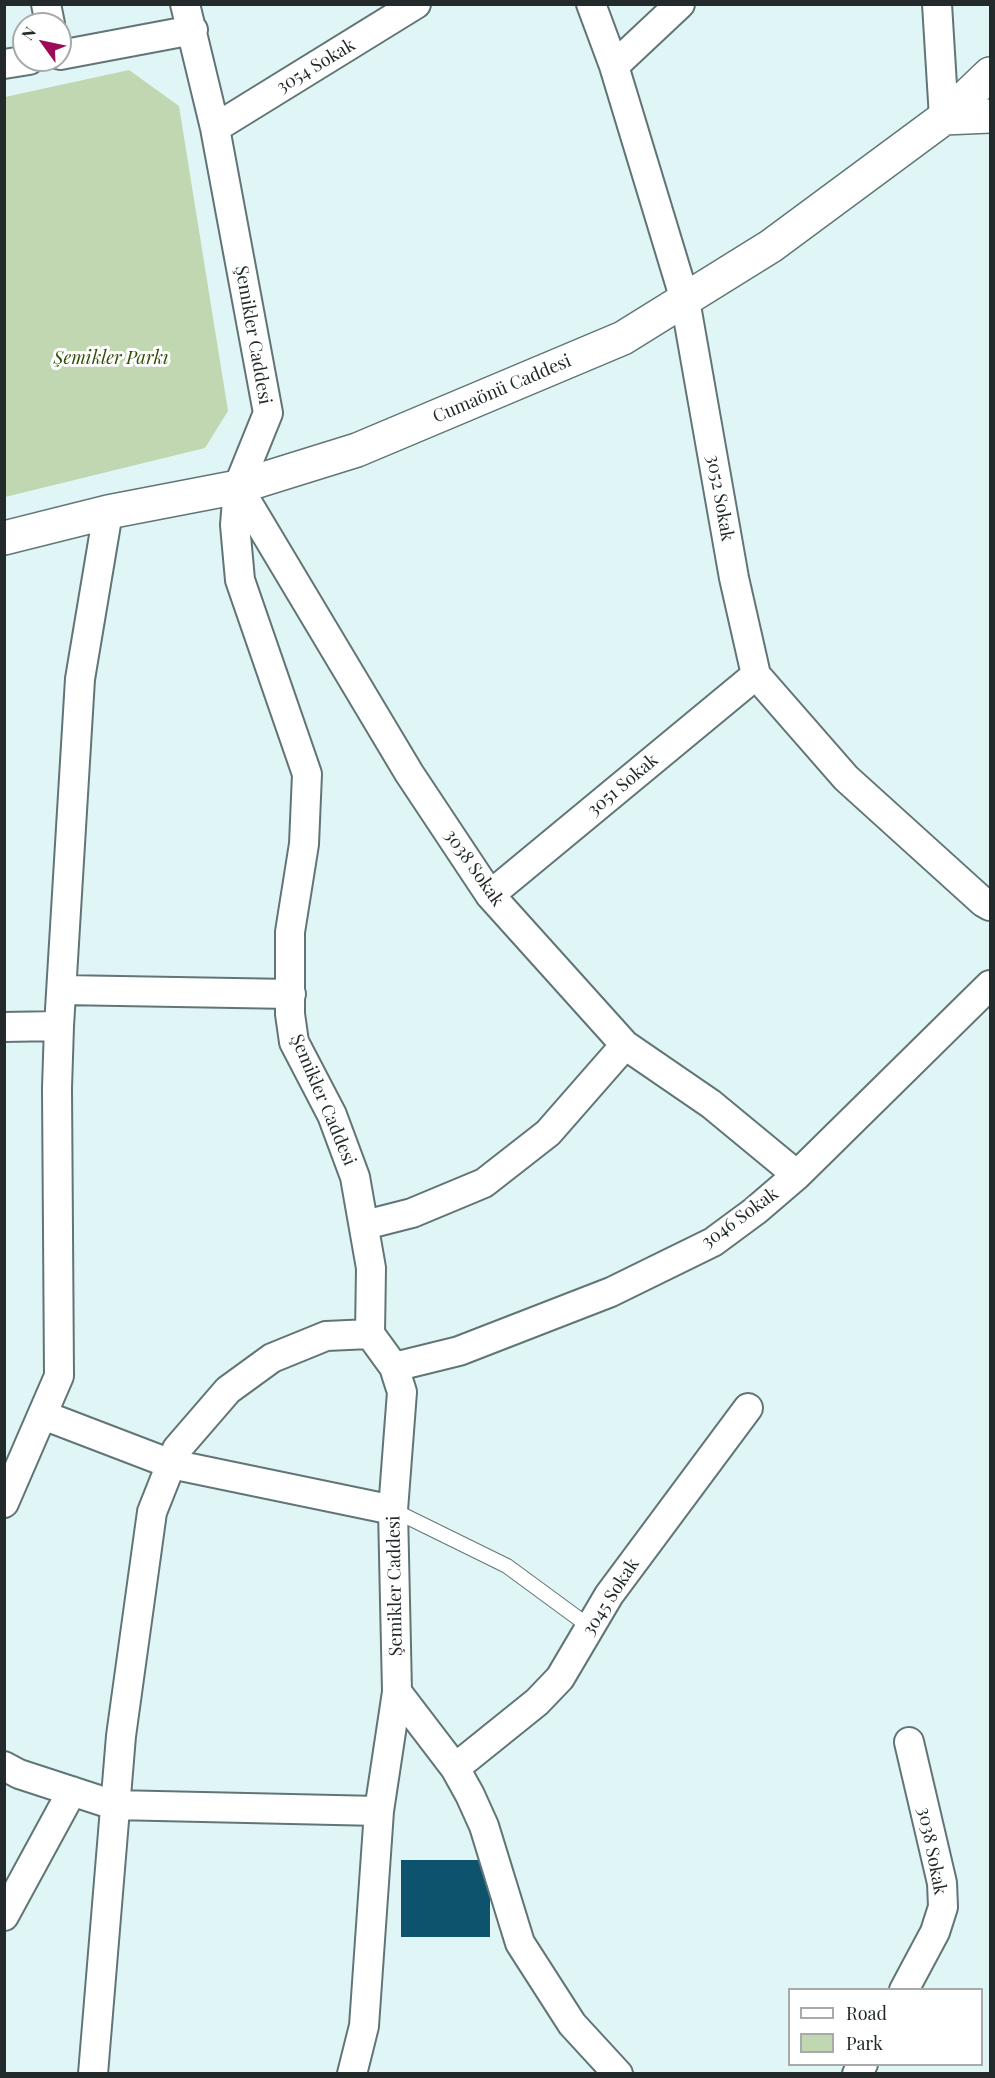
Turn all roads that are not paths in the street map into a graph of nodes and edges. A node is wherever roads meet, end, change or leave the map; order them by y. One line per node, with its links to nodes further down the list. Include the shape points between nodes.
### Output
1 (416, 4): 11 (street, 3054 Sokak)
2 (591, 4): 7 (street, 3052 Sokak)
3 (680, 4): 7 (street)
4 (937, 4): 10 (street)
5 (189, 17): 6 (street); 11 (street, Şemikler Caddesi)
6 (72, 51)
7 (614, 66): 12 (street, 3052 Sokak)
8 (990, 75): 10 (street, Cumaönü Caddesi)
9 (990, 116): 10 (street)
10 (944, 118): 12 (street, Cumaönü Caddesi, via 771,246)
11 (215, 128): 13 (street, Şemikler Caddesi, via 268,413)
12 (685, 300): 13 (street, Cumaönü Caddesi, via 623,338 357,450); 16 (street, 3052 Sokak, via 734,578)
13 (238, 487): 14 (street, Cumaönü Caddesi); 17 (street, 3038 Sokak, via 409,773); 21 (street, Şemikler Caddesi, via 240,580 307,774 304,844 290,932)
14 (108, 512): 15 (street, Cumaönü Caddesi); 20 (street, via 80,679)
15 (4, 538)
16 (756, 675): 17 (street, 3051 Sokak); 18 (street, 3052 Sokak, via 846,778)
17 (490, 895): 24 (street, 3038 Sokak)
18 (990, 906)
19 (990, 985): 25 (street, 3046 Sokak)
20 (62, 990): 21 (street); 22 (street)
21 (291, 994): 26 (street, Şemikler Caddesi, via 294,1042 332,1115 355,1177)
22 (59, 1026): 23 (street); 30 (street, via 59,1376)
23 (4, 1027)
24 (625, 1045): 25 (street, 3038 Sokak, via 711,1104); 26 (street, via 548,1133 484,1183 412,1213)
25 (797, 1175): 28 (street, 3046 Sokak, via 713,1242 630,1283 459,1351)
26 (365, 1225): 27 (street, Şemikler Caddesi, via 371,1268)
27 (370, 1334): 28 (street, Şemikler Caddesi); 31 (street, via 326,1336 272,1358 228,1390 177,1449)
28 (394, 1367): 33 (street, Şemikler Caddesi, via 402,1392)
29 (748, 1408): 34 (street, 3045 Sokak, via 609,1595)
30 (43, 1415): 31 (street); 32 (street)
31 (171, 1464): 33 (street); 40 (street, via 152,1512)
32 (4, 1503)
33 (393, 1510): 34 (lane, via 507,1566); 35 (street, Şemikler Caddesi)
34 (590, 1627): 38 (street, 3045 Sokak, via 560,1678 537,1702)
35 (397, 1692): 38 (street); 41 (street, Şemikler Caddesi)
36 (909, 1742): 43 (street, 3038 Sokak, via 942,1884 943,1907 935,1932)
37 (4, 1766): 39 (street)
38 (455, 1767): 46 (street, via 484,1826 520,1943 572,2024)
39 (72, 1791): 40 (street); 42 (street)
40 (114, 1805): 41 (street); 44 (street)
41 (379, 1811): 45 (street, Şemikler Caddesi, via 364,2026)
42 (4, 1916)
43 (905, 1988)
44 (93, 2073)
45 (352, 2073)
46 (618, 2073)

